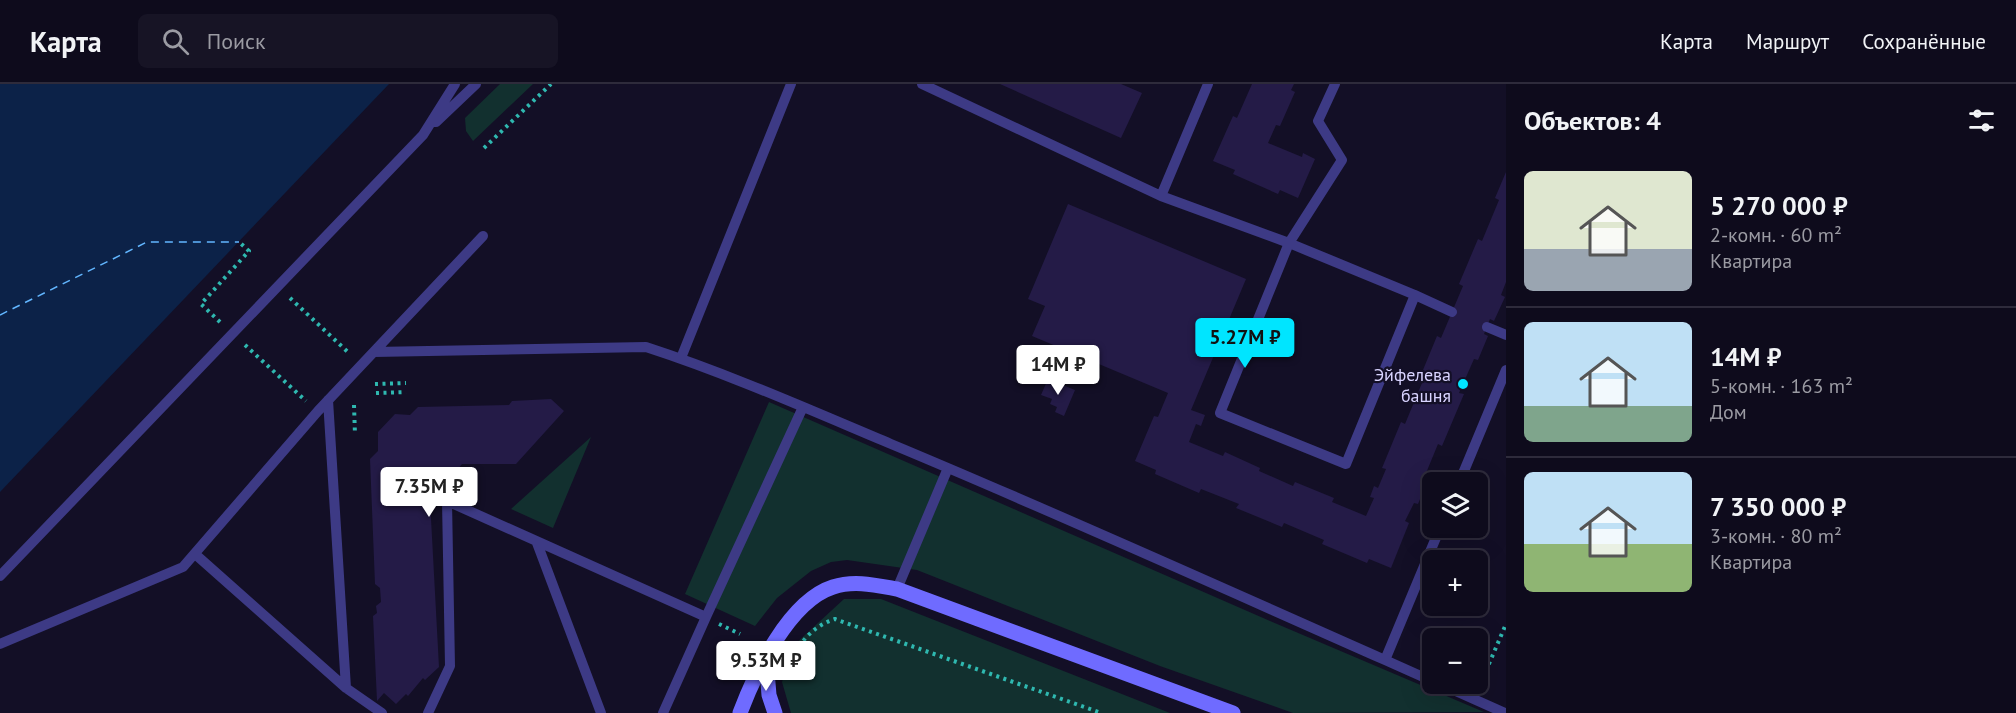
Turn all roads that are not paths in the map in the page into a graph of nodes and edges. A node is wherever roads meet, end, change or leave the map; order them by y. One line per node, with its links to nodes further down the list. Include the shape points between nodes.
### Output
1 (455, 84): 7 (lane)
2 (476, 84): 7 (lane)
3 (791, 84): 16 (lane)
4 (922, 84): 8 (lane)
5 (1208, 84): 8 (lane)
6 (1335, 84): 10 (lane, via 1318,121 1342,160)
7 (423, 135): 25 (lane)
8 (1161, 196): 10 (lane)
9 (483, 236): 15 (lane)
10 (1289, 243): 11 (lane); 11 (lane, via 1220,413 1346,464)
11 (1416, 295): 12 (lane)
12 (1452, 312)
13 (1487, 327): 14 (lane)
14 (1506, 335)
15 (374, 352): 16 (lane, via 646,347); 18 (lane)
16 (681, 358): 19 (lane)
17 (1506, 370): 21 (lane)
18 (328, 400): 24 (lane); 32 (lane)
19 (803, 407): 20 (lane); 27 (lane)
20 (948, 468): 26 (lane); 30 (lane)
21 (1464, 472)
22 (1436, 538): 30 (lane)
23 (537, 543): 27 (lane); 35 (lane, via 447,501 450,666); 36 (lane)
24 (195, 554): 28 (lane, via 183,567); 32 (lane)
25 (0, 576)
26 (897, 589): 29 (street, via 860,583 832,587 804,604 784,627); 40 (street)
27 (706, 618): 37 (lane)
28 (0, 644)
29 (766, 659): 38 (street); 39 (street)
30 (1385, 660): 31 (lane)
31 (1422, 677)
32 (346, 688): 34 (lane)
33 (1462, 694): 41 (lane)
34 (382, 713)
35 (428, 713)
36 (601, 713)
37 (663, 713)
38 (740, 713)
39 (775, 713)
40 (1233, 713)
41 (1505, 713)

